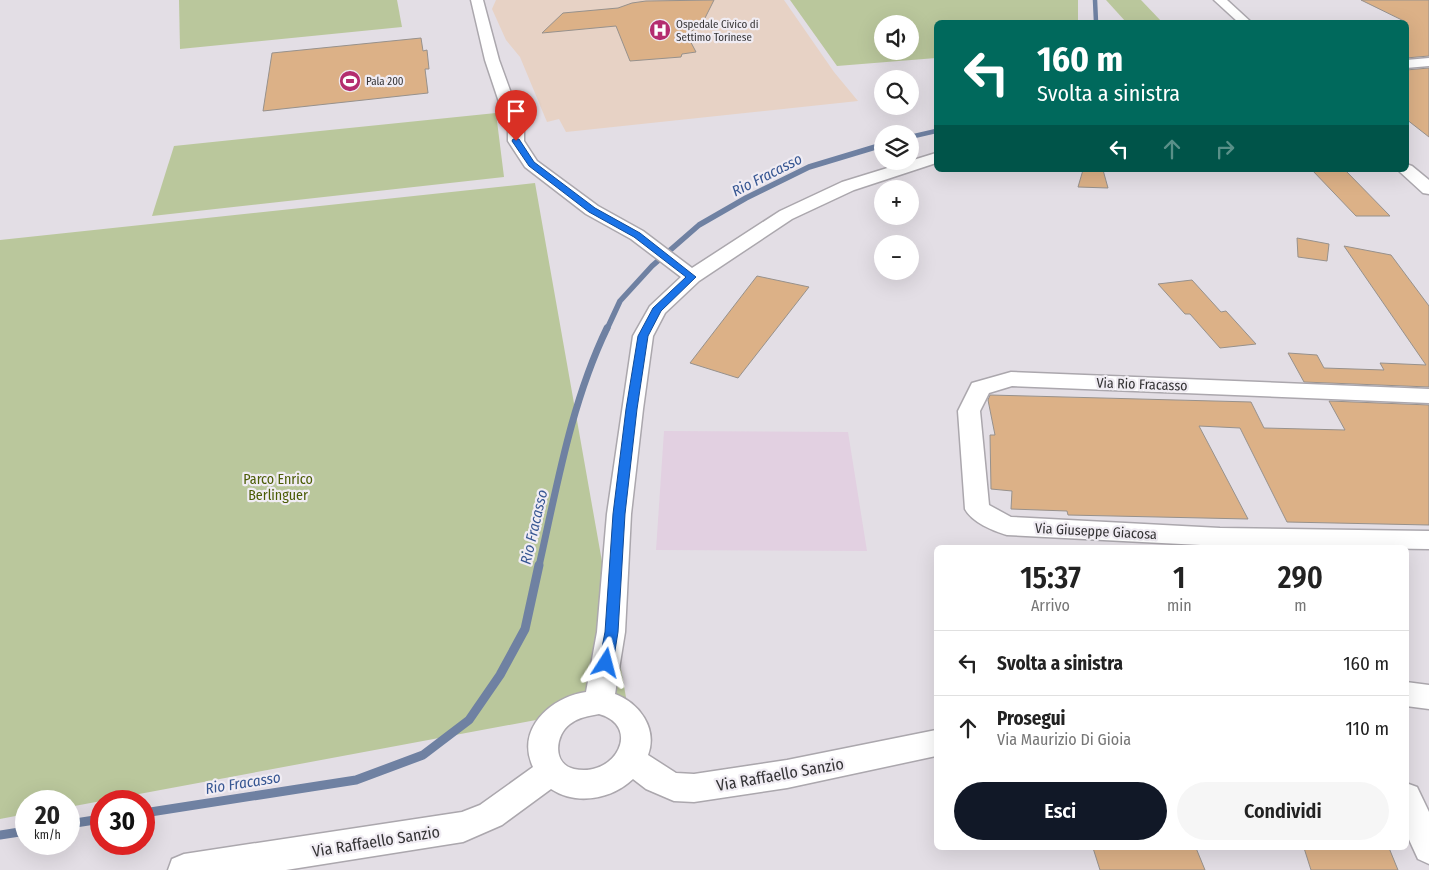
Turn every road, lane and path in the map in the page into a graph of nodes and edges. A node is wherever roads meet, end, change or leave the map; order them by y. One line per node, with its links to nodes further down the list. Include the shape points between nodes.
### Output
1 (478, 0): 9 (street, via 492,60 516,129 516,141 532,164 592,210 637,235)
2 (1220, 0): 3 (street)
3 (1243, 20)
4 (1429, 62): 5 (street)
5 (1409, 64)
6 (934, 159): 9 (street, via 848,186 786,215)
7 (1409, 171): 8 (street)
8 (1429, 189)
9 (692, 277): 15 (street, via 657,310 643,336 619,514 611,632)
10 (1429, 396): 11 (street, Via Rio Fracasso, via 1011,379 980,388 969,411)
11 (976, 509): 12 (street, Via Giuseppe Giacosa, via 1007,526 1053,530 1220,537)
12 (1429, 540)
13 (1409, 694): 14 (street)
14 (1429, 697)
15 (599, 702): 17 (street, via 624,712 632,722 636,747); 18 (street, via 584,702 571,707 550,724 542,748)
16 (934, 744): 17 (street, Via Raffaello Sanzio, via 787,774 694,788 674,787)
17 (631, 760): 18 (street, via 621,772 593,785 577,785)
18 (552, 772): 21 (street, Via Raffaello Sanzio, via 491,815 463,827)
19 (1409, 804): 20 (street)
20 (1429, 848)
21 (184, 870)

